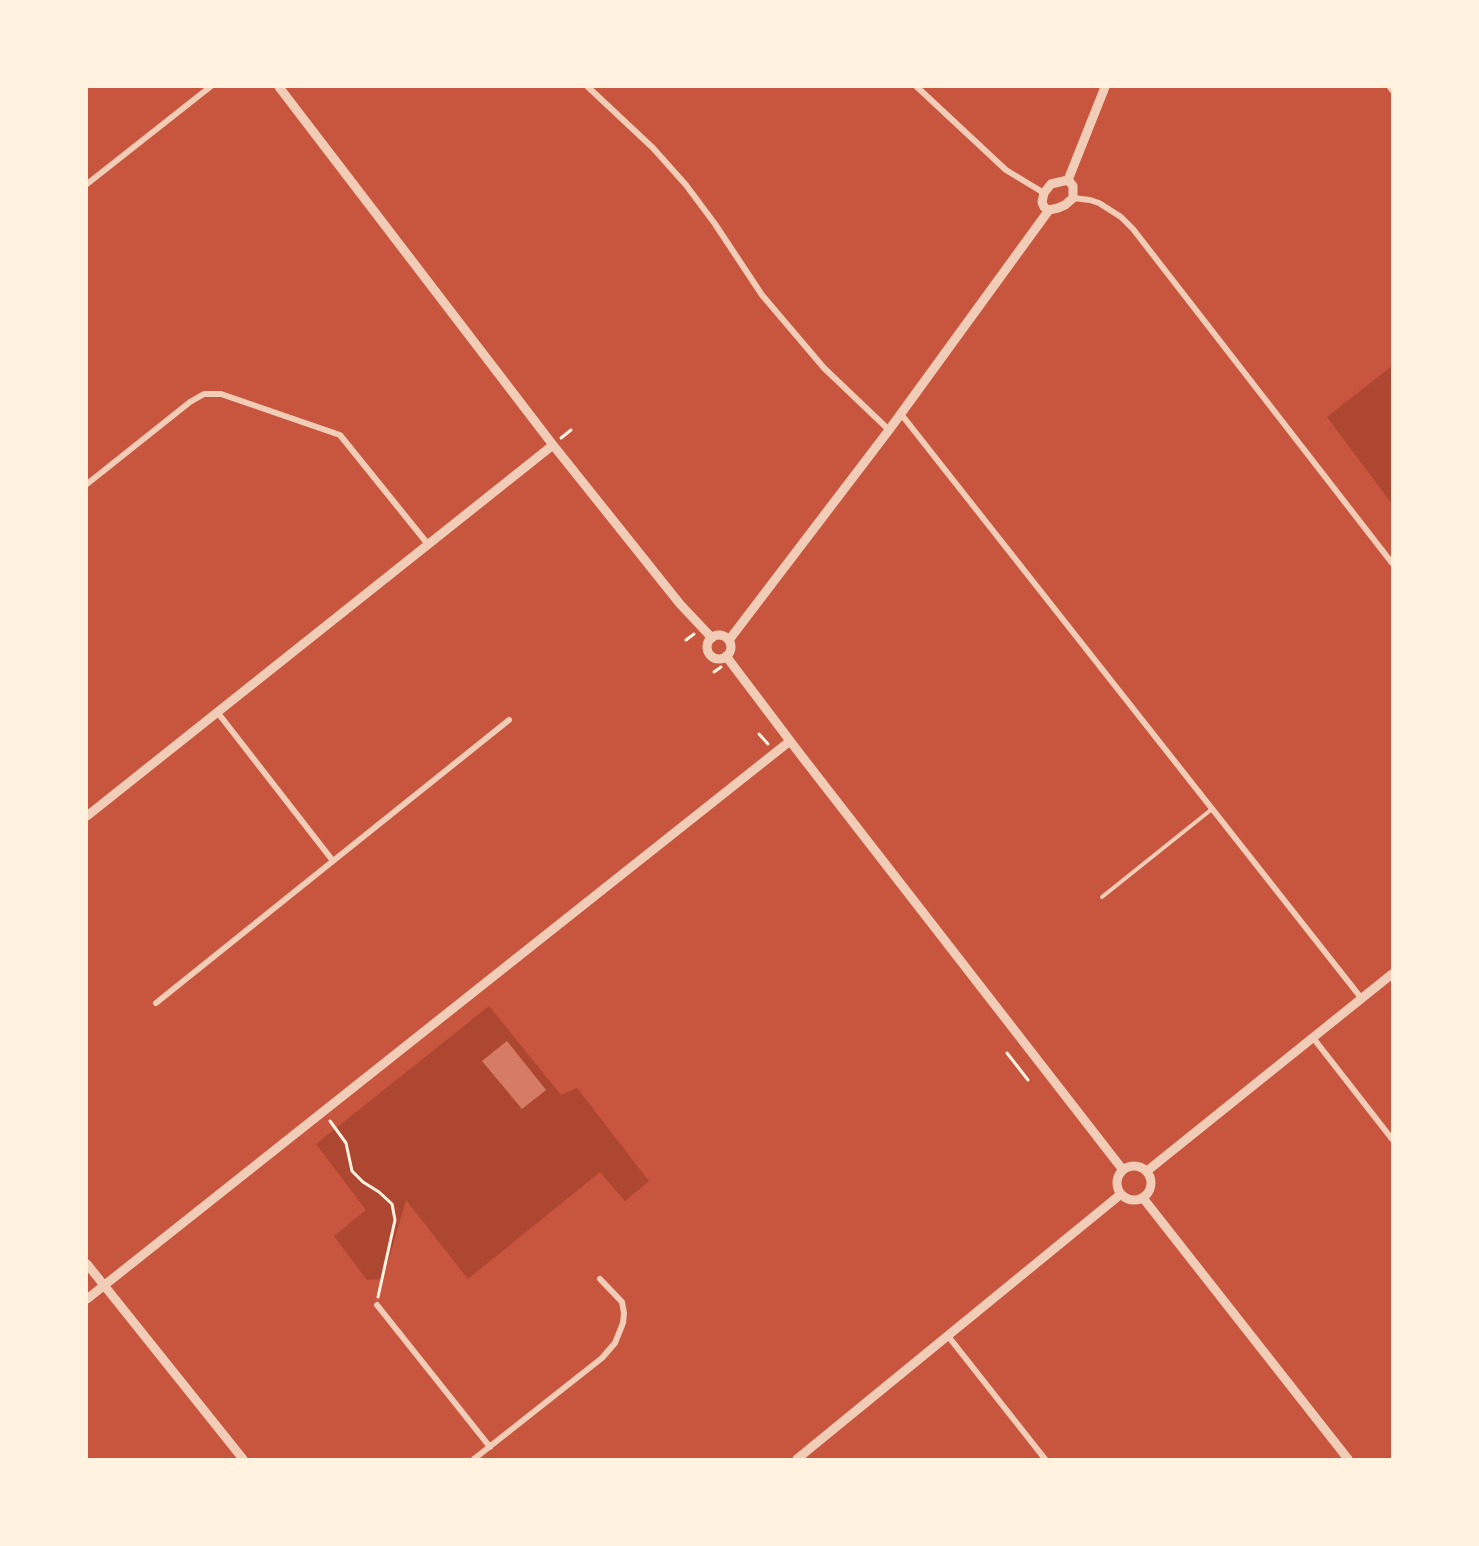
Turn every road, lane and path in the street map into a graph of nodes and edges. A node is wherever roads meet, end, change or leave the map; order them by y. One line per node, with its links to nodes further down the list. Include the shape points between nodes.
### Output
1 (210, 87): 7 (street)
2 (279, 87): 13 (street)
3 (588, 87): 12 (street, via 653,148 716,224 762,295 825,368)
4 (917, 87): 8 (street, via 1006,170)
5 (1105, 87): 6 (street)
6 (1068, 180): 8 (street, via 1051,184); 9 (street, via 1073,186)
7 (87, 184)
8 (1044, 193): 10 (street, via 1042,202)
9 (1073, 198): 10 (street); 16 (street, via 1099,203 1133,229)
10 (1049, 210): 11 (street)
11 (901, 414): 12 (street); 23 (street)
12 (890, 430): 18 (street)
13 (553, 444): 15 (street); 17 (street, via 680,604)
14 (87, 484): 15 (street, via 190,402 204,394 221,394 340,435)
15 (427, 543): 20 (street)
16 (1392, 563)
17 (712, 638): 18 (street, via 719,635); 19 (street, via 708,645 712,656)
18 (729, 640): 19 (street, via 731,647)
19 (726, 656): 22 (street)
20 (218, 713): 24 (street); 25 (street)
21 (509, 720): 25 (street)
22 (790, 741): 33 (street); 35 (street)
23 (1212, 809): 26 (lane); 28 (street)
24 (87, 816)
25 (333, 861): 29 (street)
26 (1102, 897)
27 (1392, 974): 28 (street)
28 (1362, 999): 30 (street)
29 (156, 1003)
30 (1314, 1039): 34 (street); 36 (street)
31 (1007, 1053): 32 (path)
32 (1028, 1080)
33 (323, 1112): 41 (street); 43 (path, via 346,1143 352,1171 392,1204 395,1220)
34 (1392, 1139)
35 (1123, 1170): 36 (street, via 1133,1165); 37 (street, via 1117,1184)
36 (1148, 1172): 38 (street, via 1151,1186)
37 (1121, 1194): 38 (street, via 1131,1200); 44 (street)
38 (1143, 1198): 50 (street)
39 (87, 1264): 41 (street)
40 (600, 1279): 45 (street, via 622,1302 623,1323 615,1343 602,1358)
41 (104, 1285): 42 (street); 46 (street)
42 (87, 1299)
43 (377, 1305): 45 (street)
44 (948, 1336): 48 (street); 49 (street)
45 (490, 1447): 47 (street)
46 (243, 1459)
47 (474, 1459)
48 (797, 1459)
49 (1045, 1459)
50 (1348, 1459)

